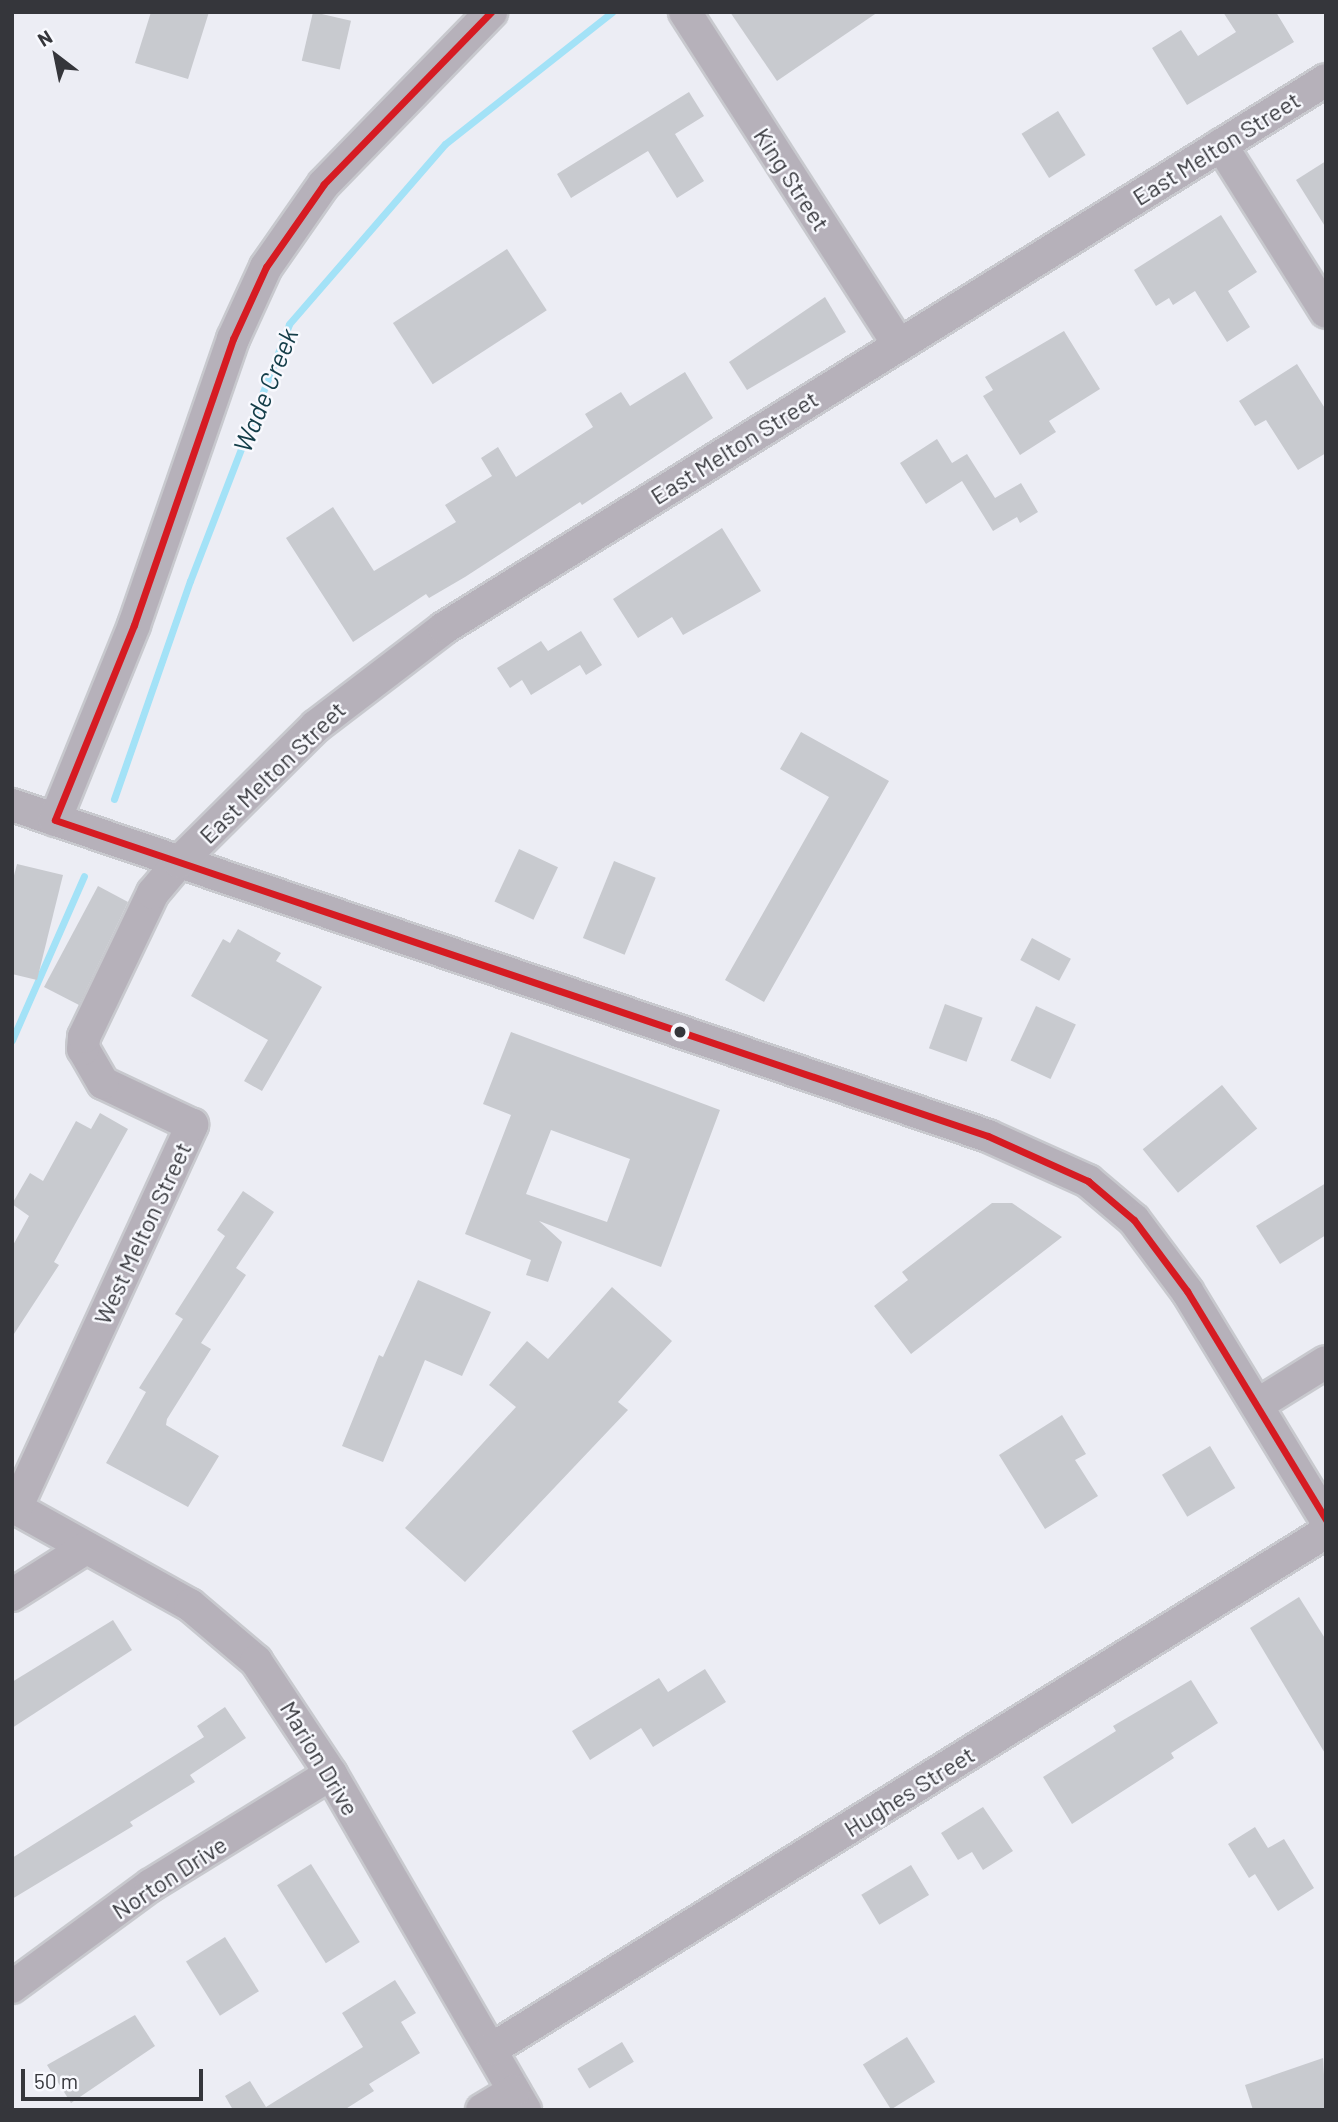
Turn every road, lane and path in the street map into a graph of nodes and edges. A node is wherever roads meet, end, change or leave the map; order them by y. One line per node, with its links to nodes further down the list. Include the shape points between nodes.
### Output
1 (491, 12): 8 (street, via 324,184 266,267 233,339 134,625)
2 (685, 12): 6 (street, King Street)
3 (1326, 79): 4 (street, East Melton Street)
4 (1221, 145): 5 (street); 6 (street, East Melton Street)
5 (1326, 312)
6 (899, 345): 9 (street, East Melton Street, via 415,647 316,726)
7 (12, 805): 8 (street)
8 (55, 820): 9 (street)
9 (179, 862): 11 (street, via 988,1136 1070,1172 1103,1192 1149,1238); 12 (street, West Melton Street, via 153,892 83,1043 87,1062 103,1083 192,1125)
10 (1326, 1362): 11 (street)
11 (1257, 1405): 13 (street)
12 (14, 1507): 15 (street, Marion Drive)
13 (1326, 1520)
14 (1326, 1532): 19 (street, Hughes Street)
15 (86, 1548): 16 (street); 17 (street, Marion Drive, via 190,1605 242,1646 280,1691)
16 (12, 1595)
17 (331, 1774): 18 (street, Norton Drive, via 151,1885); 19 (street, Marion Drive)
18 (12, 1987)
19 (492, 2049): 20 (street, Marion Drive)
20 (519, 2100): 21 (street)
21 (482, 2110)

